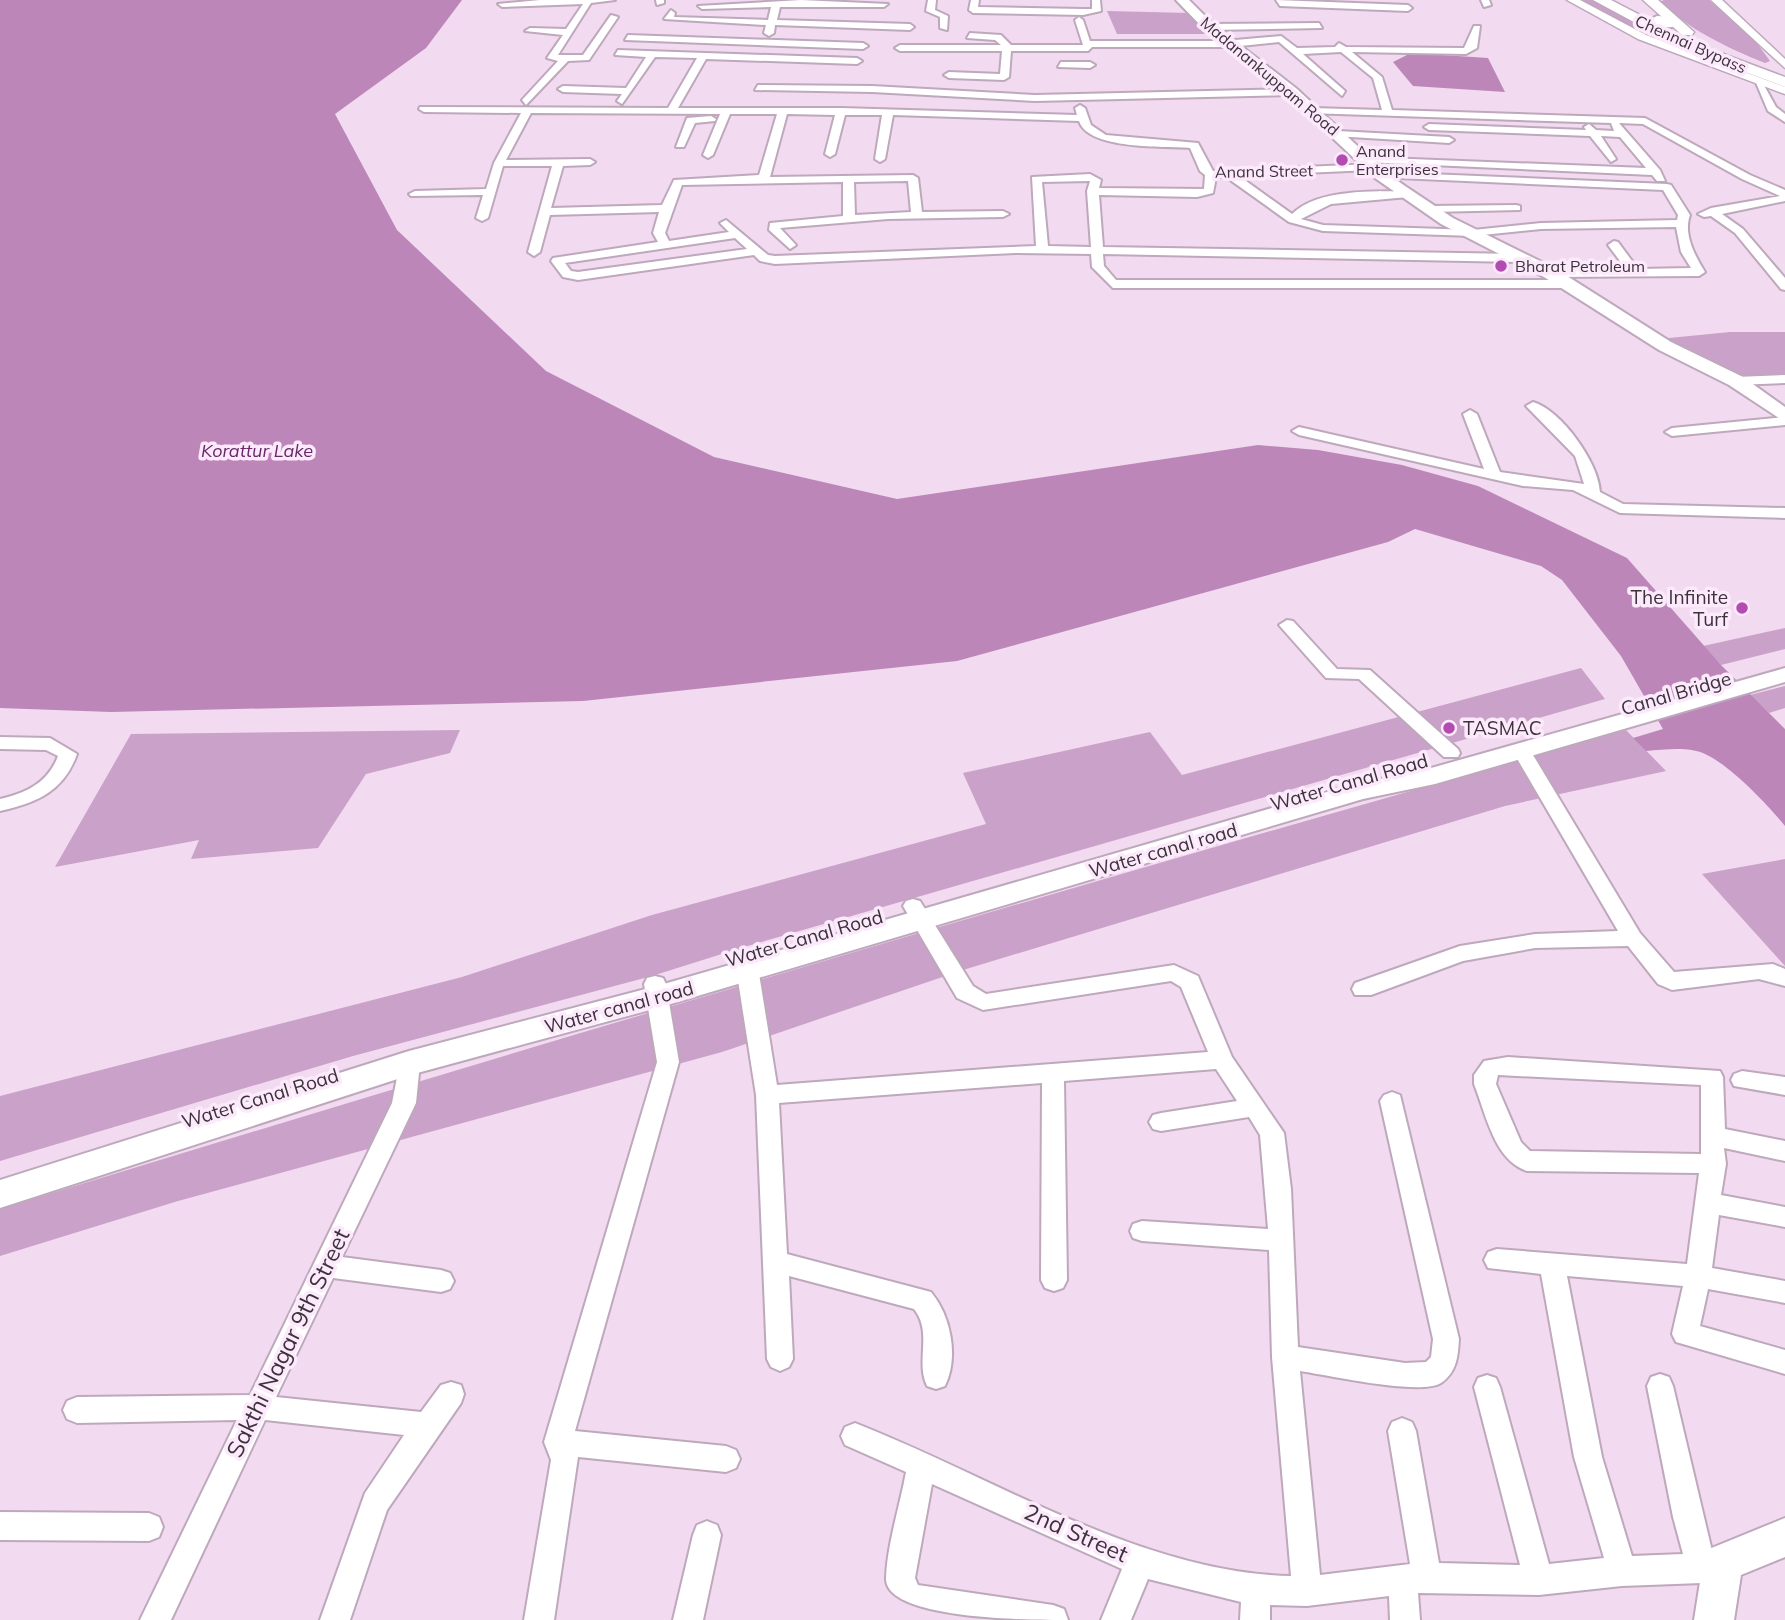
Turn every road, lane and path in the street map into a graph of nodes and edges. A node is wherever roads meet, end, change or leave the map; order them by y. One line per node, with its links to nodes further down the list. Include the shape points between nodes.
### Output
1 (611, 0): 13 (street)
2 (716, 0): 18 (street)
3 (932, 0): 29 (street, via 930,11 944,16)
4 (975, 0): 5 (street, via 973,10 1083,12 1097,11)
5 (1096, 0)
6 (1182, 0): 28 (main road, Madanankuppam Road)
7 (1280, 0): 17 (street)
8 (1572, 0): 60 (street, via 1642,37)
9 (1600, 0): 26 (highway, Chennai Bypass)
10 (1650, 0): 24 (highway, Chennai Bypass)
11 (1716, 0): 55 (street)
12 (806, 1): 14 (street); 16 (street)
13 (587, 2): 15 (street); 34 (street)
14 (884, 2): 33 (street)
15 (502, 4)
16 (776, 4): 18 (street); 23 (street)
17 (1314, 4): 20 (street); 28 (street, via 1315,26)
18 (728, 5): 19 (street); 22 (street)
19 (702, 6)
20 (1408, 8)
21 (614, 16): 52 (street, via 586,58)
22 (725, 21): 23 (street); 32 (street, via 670,16); 37 (street)
23 (773, 22): 33 (street); 39 (street)
24 (1672, 22): 26 (highway); 57 (highway, Chennai Bypass, via 1712,45)
25 (1069, 25): 41 (street, via 1081,23)
26 (1648, 26): 61 (highway, Chennai Bypass)
27 (910, 27): 33 (street)
28 (1209, 27): 40 (main road, Madanankuppam Road)
29 (944, 28)
30 (1477, 28): 46 (street, via 1472,48 1466,51)
31 (530, 31): 34 (street)
32 (661, 31)
33 (877, 31)
34 (568, 32): 52 (street, via 552,58)
35 (970, 36): 44 (street, via 998,37)
36 (628, 38): 37 (street)
37 (721, 42): 39 (street)
38 (1335, 42): 46 (street)
39 (766, 43): 42 (street); 51 (street)
40 (1229, 43): 41 (street); 47 (street, via 1278,39); 66 (main road, Madanankuppam Road)
41 (1088, 44): 45 (street, via 1088,48)
42 (863, 46)
43 (901, 48): 44 (street)
44 (1007, 48): 45 (street); 58 (street, via 1004,77)
45 (1061, 48): 54 (street, via 1060,69)
46 (1344, 49): 47 (street); 77 (street, via 1377,77)
47 (1297, 51): 67 (street)
48 (618, 53): 49 (street)
49 (652, 55): 50 (street); 64 (street)
50 (703, 56): 51 (street); 72 (street)
51 (761, 58): 53 (street)
52 (564, 60): 69 (street)
53 (857, 61)
54 (1090, 65)
55 (1785, 65)
56 (729, 68): 59 (street)
57 (1785, 74)
58 (949, 75)
59 (776, 80): 62 (street); 68 (street)
60 (1757, 80): 65 (street); 82 (street, via 1772,109)
61 (1785, 82)
62 (758, 88)
63 (563, 89): 64 (street)
64 (628, 91): 70 (street)
65 (1785, 91)
66 (1292, 92): 68 (street); 76 (main road, Madanankuppam Road)
67 (1342, 93)
68 (1080, 98): 79 (street)
69 (527, 106): 70 (street); 71 (street); 95 (street)
70 (618, 109): 72 (street)
71 (424, 110)
72 (672, 110): 78 (street)
73 (783, 111): 74 (street); 78 (street); 101 (street)
74 (841, 111): 75 (street); 88 (street)
75 (888, 111): 79 (street); 90 (street)
76 (1312, 111): 77 (street); 83 (main road, Madanankuppam Road)
77 (1388, 113): 80 (street)
78 (724, 115): 87 (street, via 691,120); 89 (street)
79 (1081, 118): 98 (street, Anand Street, via 1089,131 1103,138 1194,142 1205,171)
80 (1582, 118): 81 (street); 84 (street)
81 (1609, 119): 85 (street); 108 (street, via 1654,125)
82 (1785, 119)
83 (1332, 129): 84 (street); 86 (street); 94 (main road, Madanankuppam Road)
84 (1595, 133): 85 (street); 91 (street)
85 (1624, 134): 92 (street)
86 (1510, 142)
87 (680, 145)
88 (830, 154)
89 (708, 155)
90 (880, 159)
91 (1611, 159): 92 (street); 94 (street)
92 (1646, 160): 97 (street)
93 (590, 162): 96 (street)
94 (1367, 162): 97 (street); 99 (street, Anand Street); 102 (street); 106 (main road, Madanankuppam Road)
95 (499, 163): 96 (street); 105 (street)
96 (558, 163): 113 (street)
97 (1656, 172): 102 (street)
98 (1211, 174): 99 (street, Anand Street); 103 (street, via 1209,191 1197,194)
99 (1230, 175): 119 (street)
100 (848, 178): 101 (street); 115 (street, via 913,178); 117 (street)
101 (761, 180): 109 (street, via 678,182)
102 (1667, 187): 118 (street)
103 (1093, 191): 126 (street, via 1093,177 1036,179); 127 (street)
104 (1426, 191): 106 (street)
105 (488, 192): 107 (street); 116 (street)
106 (1404, 192): 111 (main road, Madanankuppam Road); 119 (street, via 1321,203 1302,209)
107 (415, 194)
108 (1785, 196): 112 (street)
109 (666, 208): 113 (street); 123 (street, via 659,233)
110 (1516, 208): 111 (street)
111 (1430, 209): 121 (main road, Madanankuppam Road)
112 (1711, 211): 118 (street); 134 (street, via 1739,231)
113 (546, 212): 129 (street)
114 (1003, 214): 115 (street)
115 (917, 215): 117 (street)
116 (482, 218)
117 (849, 219): 124 (street, via 774,225)
118 (1682, 219): 121 (street); 132 (street, via 1687,252 1699,272)
119 (1293, 220): 121 (street, via 1323,228)
120 (726, 223): 122 (street)
121 (1473, 233): 130 (main road, Madanankuppam Road)
122 (737, 234): 123 (street); 128 (street)
123 (665, 244): 128 (street, via 557,261 568,274 578,276)
124 (790, 245)
125 (1614, 245): 132 (street)
126 (1042, 249): 127 (street); 128 (street, via 775,260)
127 (1095, 250): 130 (street); 133 (street, via 1098,267 1113,284)
128 (756, 251)
129 (534, 252)
130 (1518, 258): 131 (main road, Madanankuppam Road)
131 (1550, 273): 132 (street); 133 (main road, Madanankuppam Road)
132 (1635, 274)
133 (1568, 284): 136 (main road, Madanankuppam Road, via 1665,346)
134 (1785, 286)
135 (1785, 379): 136 (street)
136 (1735, 381): 139 (main road, Madanankuppam Road)
137 (1533, 406): 144 (street, via 1585,459 1592,472)
138 (1470, 414): 143 (street)
139 (1785, 416)
140 (1785, 421): 142 (street)
141 (1298, 431): 143 (street)
142 (1672, 432)
143 (1494, 476): 144 (street, via 1576,486)
144 (1592, 494): 145 (street, via 1631,509)
145 (1785, 513)
146 (1287, 625): 153 (street, via 1332,674 1364,674)
147 (1785, 662): 149 (main road)
148 (1785, 675): 149 (main road)
149 (1747, 679): 150 (main road, Canal Bridge)
150 (1620, 716): 152 (main road); 153 (main road, Water Canal Road)
151 (0, 743): 155 (street, via 50,744 68,754 63,771 47,786 27,800)
152 (1521, 750): 154 (main road); 157 (street)
153 (1451, 753): 156 (main road, Water Canal Road)
154 (1360, 792): 156 (main road, Water canal road)
155 (0, 806)
156 (918, 914): 158 (main road, Water Canal Road); 162 (street, via 965,992 983,1002 1174,973 1190,982)
157 (1633, 938): 159 (street, via 1672,982 1759,971); 160 (street, via 1535,941 1460,954)
158 (747, 963): 161 (main road, Water Canal Road); 167 (street)
159 (1785, 978)
160 (1363, 989)
161 (656, 990): 163 (main road, Water canal road); 174 (main road, Water Canal Road, via 451,1040); 200 (street, via 668,1062)
162 (1222, 1060): 164 (street); 169 (street)
163 (409, 1063): 175 (main road, Water canal road); 183 (street, Sakthi Nagar 9th Street, via 404,1103)
164 (1053, 1072): 167 (street); 185 (street)
165 (1742, 1080): 166 (street)
166 (1785, 1086)
167 (767, 1095): 181 (street)
168 (1392, 1101): 188 (street, via 1447,1339 1444,1362 1432,1374 1405,1375)
169 (1255, 1107): 170 (street); 179 (street, via 1272,1133)
170 (1161, 1122)
171 (1716, 1138): 172 (street); 173 (street); 173 (street, via 1712,1077 1508,1066 1492,1068 1485,1076 1511,1147 1527,1161)
172 (1785, 1151)
173 (1714, 1164): 176 (street)
174 (0, 1178)
175 (0, 1194)
176 (1711, 1203): 177 (street); 184 (street)
177 (1785, 1217)
178 (1142, 1231): 179 (street)
179 (1281, 1240): 188 (street)
180 (1497, 1260): 182 (street)
181 (776, 1262): 189 (street); 191 (street, via 922,1300 938,1324)
182 (1552, 1263): 184 (street); 209 (street, via 1588,1457)
183 (325, 1266): 186 (street); 195 (street, Sakthi Nagar 9th Street)
184 (1698, 1276): 187 (street); 190 (street, via 1685,1334)
185 (1054, 1280)
186 (441, 1281)
187 (1785, 1292)
188 (1285, 1357): 213 (street)
189 (780, 1359)
190 (1785, 1362)
191 (936, 1377)
192 (1660, 1387): 208 (street, via 1687,1517)
193 (1487, 1388): 211 (street)
194 (451, 1394): 197 (street)
195 (256, 1407): 196 (street); 197 (street); 214 (street, Sakthi Nagar 9th Street)
196 (77, 1410)
197 (426, 1425): 215 (street, via 375,1503)
198 (1402, 1431): 210 (street)
199 (855, 1436): 202 (street, 2nd Street)
200 (558, 1443): 201 (street); 216 (street, via 565,1461)
201 (726, 1459)
202 (922, 1463): 207 (street, 2nd Street); 218 (street, via 901,1580 908,1595 916,1600)
203 (0, 1526): 204 (street)
204 (149, 1527)
205 (707, 1535): 217 (street)
206 (1785, 1537): 208 (main road)
207 (1140, 1562): 212 (street, 2nd Street); 219 (street)
208 (1712, 1566): 209 (street, 2nd Street); 222 (main road)
209 (1622, 1571): 211 (street, 2nd Street)
210 (1415, 1578): 211 (street, 2nd Street); 213 (street, 2nd Street); 221 (street)
211 (1539, 1580)
212 (1256, 1590): 213 (street, 2nd Street); 220 (street)
213 (1307, 1591)
214 (155, 1620)
215 (335, 1620)
216 (538, 1620)
217 (688, 1620)
218 (1053, 1620)
219 (1116, 1620)
220 (1255, 1620)
221 (1405, 1620)
222 (1714, 1620)

